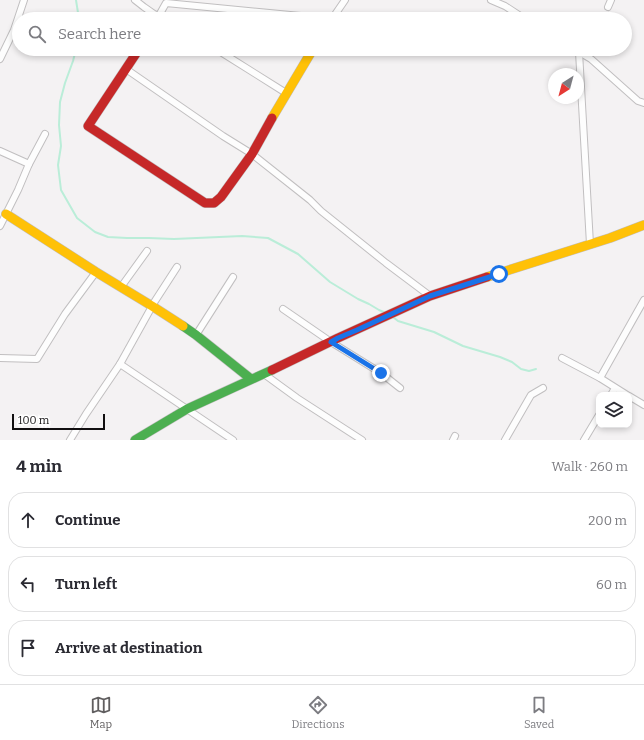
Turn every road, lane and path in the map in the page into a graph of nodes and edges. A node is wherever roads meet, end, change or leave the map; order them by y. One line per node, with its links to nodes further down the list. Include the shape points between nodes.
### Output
1 (24, 0): 8 (street)
2 (135, 0): 9 (street)
3 (345, 0): 12 (street)
4 (491, 0): 13 (street)
5 (611, 0): 7 (street)
6 (167, 2): 10 (street); 11 (street)
7 (608, 6)
8 (20, 12)
9 (151, 12)
10 (162, 12)
11 (264, 12)
12 (337, 12)
13 (514, 12)
14 (12, 34): 20 (street)
15 (134, 56): 21 (street)
16 (227, 56): 22 (street)
17 (309, 56): 22 (street)
18 (577, 56): 31 (street)
19 (586, 56): 23 (street, via 638,101)
20 (0, 59)
21 (126, 69): 26 (street); 26 (street, via 88,126 205,203 214,203 221,197)
22 (286, 93): 26 (street)
23 (644, 103)
24 (45, 134): 27 (street)
25 (0, 152): 27 (street)
26 (252, 154): 37 (street)
27 (29, 164): 28 (street)
28 (6, 214): 30 (street); 34 (street)
29 (644, 225): 31 (street)
30 (0, 226)
31 (590, 244): 37 (street)
32 (147, 251): 36 (street)
33 (177, 267): 39 (street)
34 (96, 272): 36 (street); 43 (street, via 65,314 37,359)
35 (233, 277): 41 (street)
36 (121, 287): 39 (street)
37 (430, 296): 42 (street)
38 (644, 300): 47 (street)
39 (152, 306): 41 (street); 45 (street)
40 (283, 309): 42 (street)
41 (196, 335): 48 (street)
42 (331, 342): 46 (street); 49 (street)
43 (0, 358)
44 (562, 358): 47 (street)
45 (120, 364): 56 (street); 58 (street)
46 (264, 374): 48 (street); 61 (street)
47 (600, 378): 51 (street)
48 (251, 379): 56 (street)
49 (400, 388)
50 (543, 388): 62 (street, via 531,395)
51 (615, 388): 52 (street); 53 (street)
52 (613, 392)
53 (622, 392)
54 (632, 398): 55 (street)
55 (644, 405)
56 (187, 409): 59 (street); 60 (street)
57 (596, 420): 63 (street)
58 (70, 440)
59 (135, 440)
60 (233, 440)
61 (362, 440)
62 (505, 440)
63 (584, 440)

